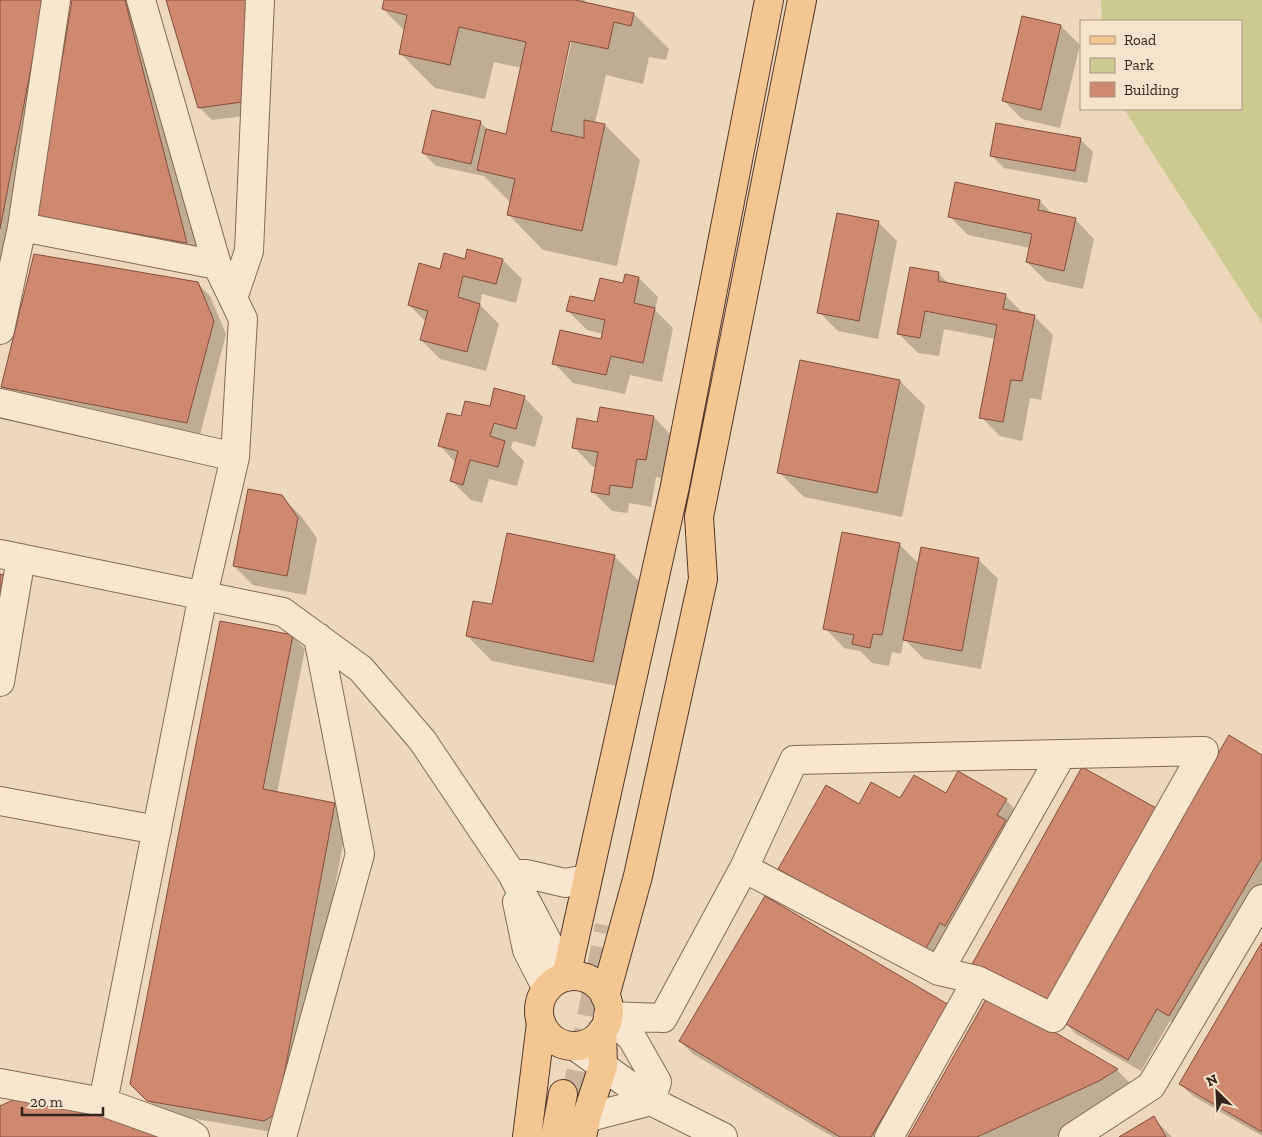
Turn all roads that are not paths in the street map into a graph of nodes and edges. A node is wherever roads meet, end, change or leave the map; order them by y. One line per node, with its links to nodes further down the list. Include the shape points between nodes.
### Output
1 (56, 0): 6 (street)
2 (141, 0): 7 (street)
3 (260, 0): 8 (street, via 249,251)
4 (769, 0): 12 (main road)
5 (802, 0): 13 (main road)
6 (22, 227): 7 (street); 9 (street)
7 (218, 265): 8 (street)
8 (233, 298): 11 (street, via 242,319)
9 (0, 330)
10 (0, 403): 11 (street)
11 (235, 457): 15 (street)
12 (675, 486): 13 (main road, via 667,583 603,925); 23 (main road)
13 (699, 517): 28 (main road, via 703,579)
14 (10, 556): 15 (street); 17 (street)
15 (203, 595): 16 (street, via 282,612); 20 (street)
16 (318, 637): 22 (street, via 361,669 422,740); 37 (street, via 360,854)
17 (0, 682)
18 (1062, 754): 21 (street, via 794,760); 25 (street); 26 (street, via 1204,751 1053,1018)
19 (0, 801): 20 (street)
20 (157, 830): 33 (street)
21 (744, 868): 25 (street); 28 (street, via 663,1018)
22 (512, 874): 23 (street, via 527,874 564,883); 27 (street)
23 (587, 879): 27 (main road)
24 (1262, 899): 42 (street, via 1151,1086)
25 (939, 971): 26 (street)
26 (977, 980): 41 (street)
27 (556, 983): 28 (main road, via 578,977 589,980 598,987); 29 (main road, via 541,1000 538,1011)
28 (605, 1014): 30 (main road, via 595,1039); 31 (main road); 34 (street, via 632,1038 658,1082)
29 (541, 1023): 30 (main road, via 554,1040); 38 (main road)
30 (575, 1046): 31 (street)
31 (603, 1066): 34 (street); 35 (main road)
32 (0, 1083): 33 (street)
33 (103, 1102): 36 (street)
34 (651, 1102): 35 (street); 40 (street)
35 (575, 1117): 39 (main road)
36 (195, 1137)
37 (282, 1137)
38 (528, 1137)
39 (555, 1137)
40 (723, 1137)
41 (889, 1137)
42 (1073, 1137)

